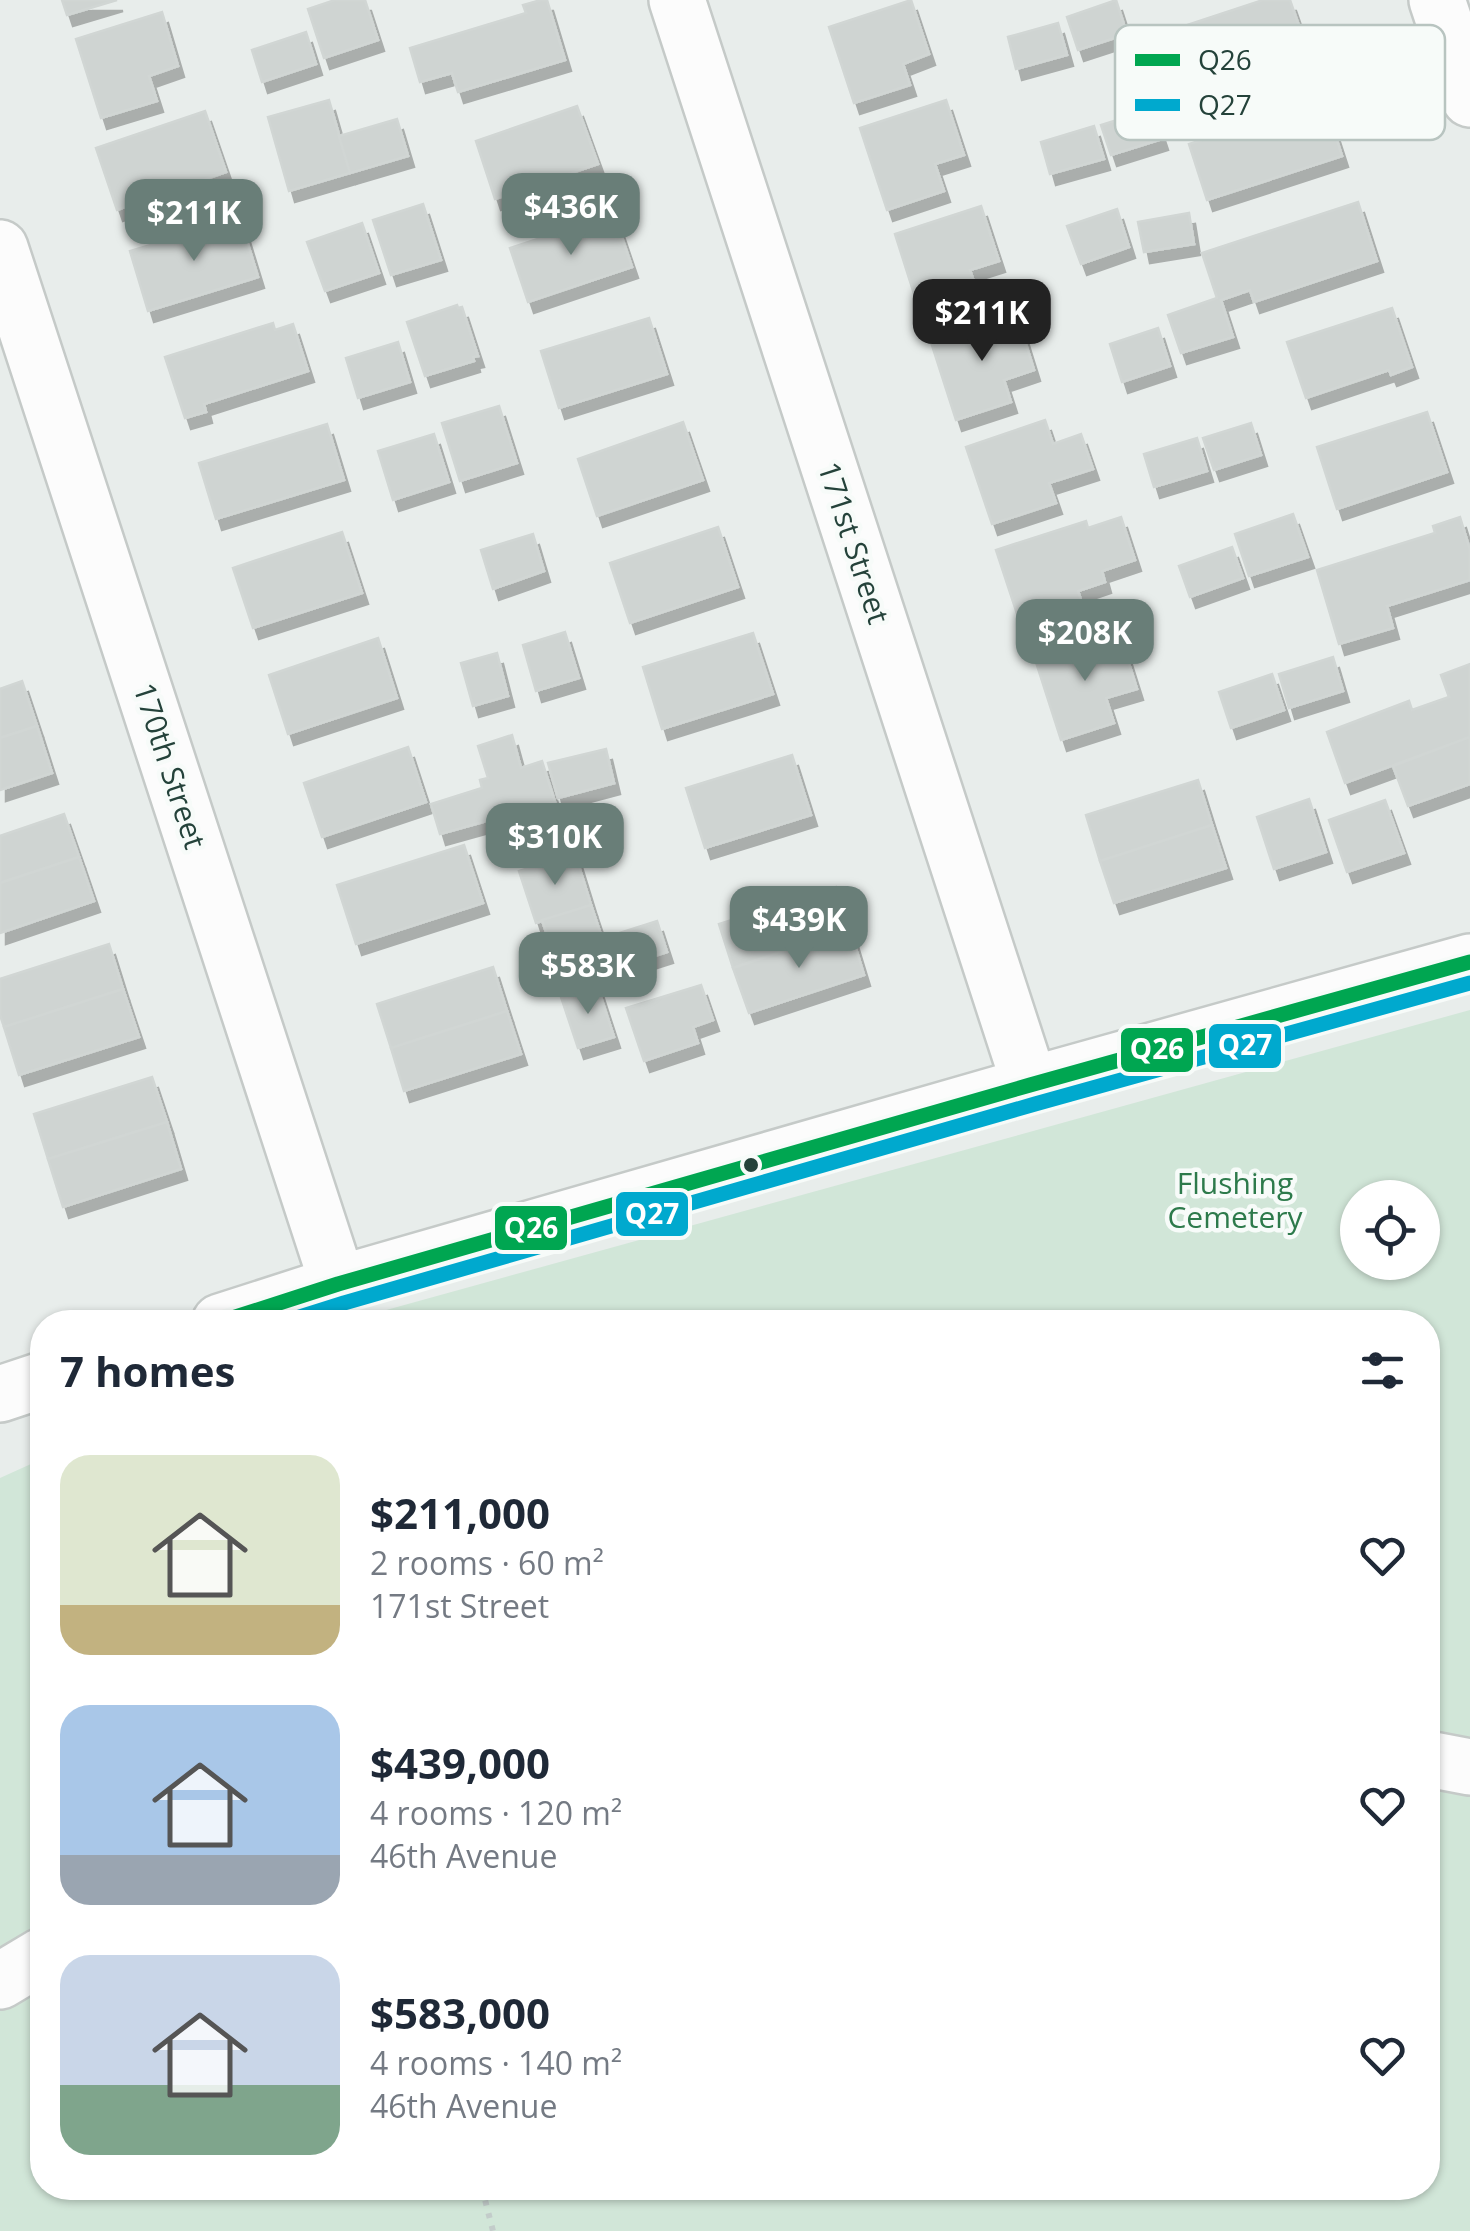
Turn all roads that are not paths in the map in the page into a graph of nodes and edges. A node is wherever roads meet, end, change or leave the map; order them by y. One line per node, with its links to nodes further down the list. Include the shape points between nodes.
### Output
1 (677, 0): 6 (street, 171st Street)
2 (1437, 0): 3 (street)
3 (1470, 99)
4 (0, 248): 7 (street, 170th Street)
5 (1470, 962): 6 (street)
6 (1030, 1085): 7 (street)
7 (338, 1284): 8 (street)
8 (257, 1310)
9 (30, 1384): 10 (street)
10 (0, 1394)
11 (1440, 1761): 12 (street)
12 (1470, 1767)
13 (30, 1963): 14 (street)
14 (0, 1982)

